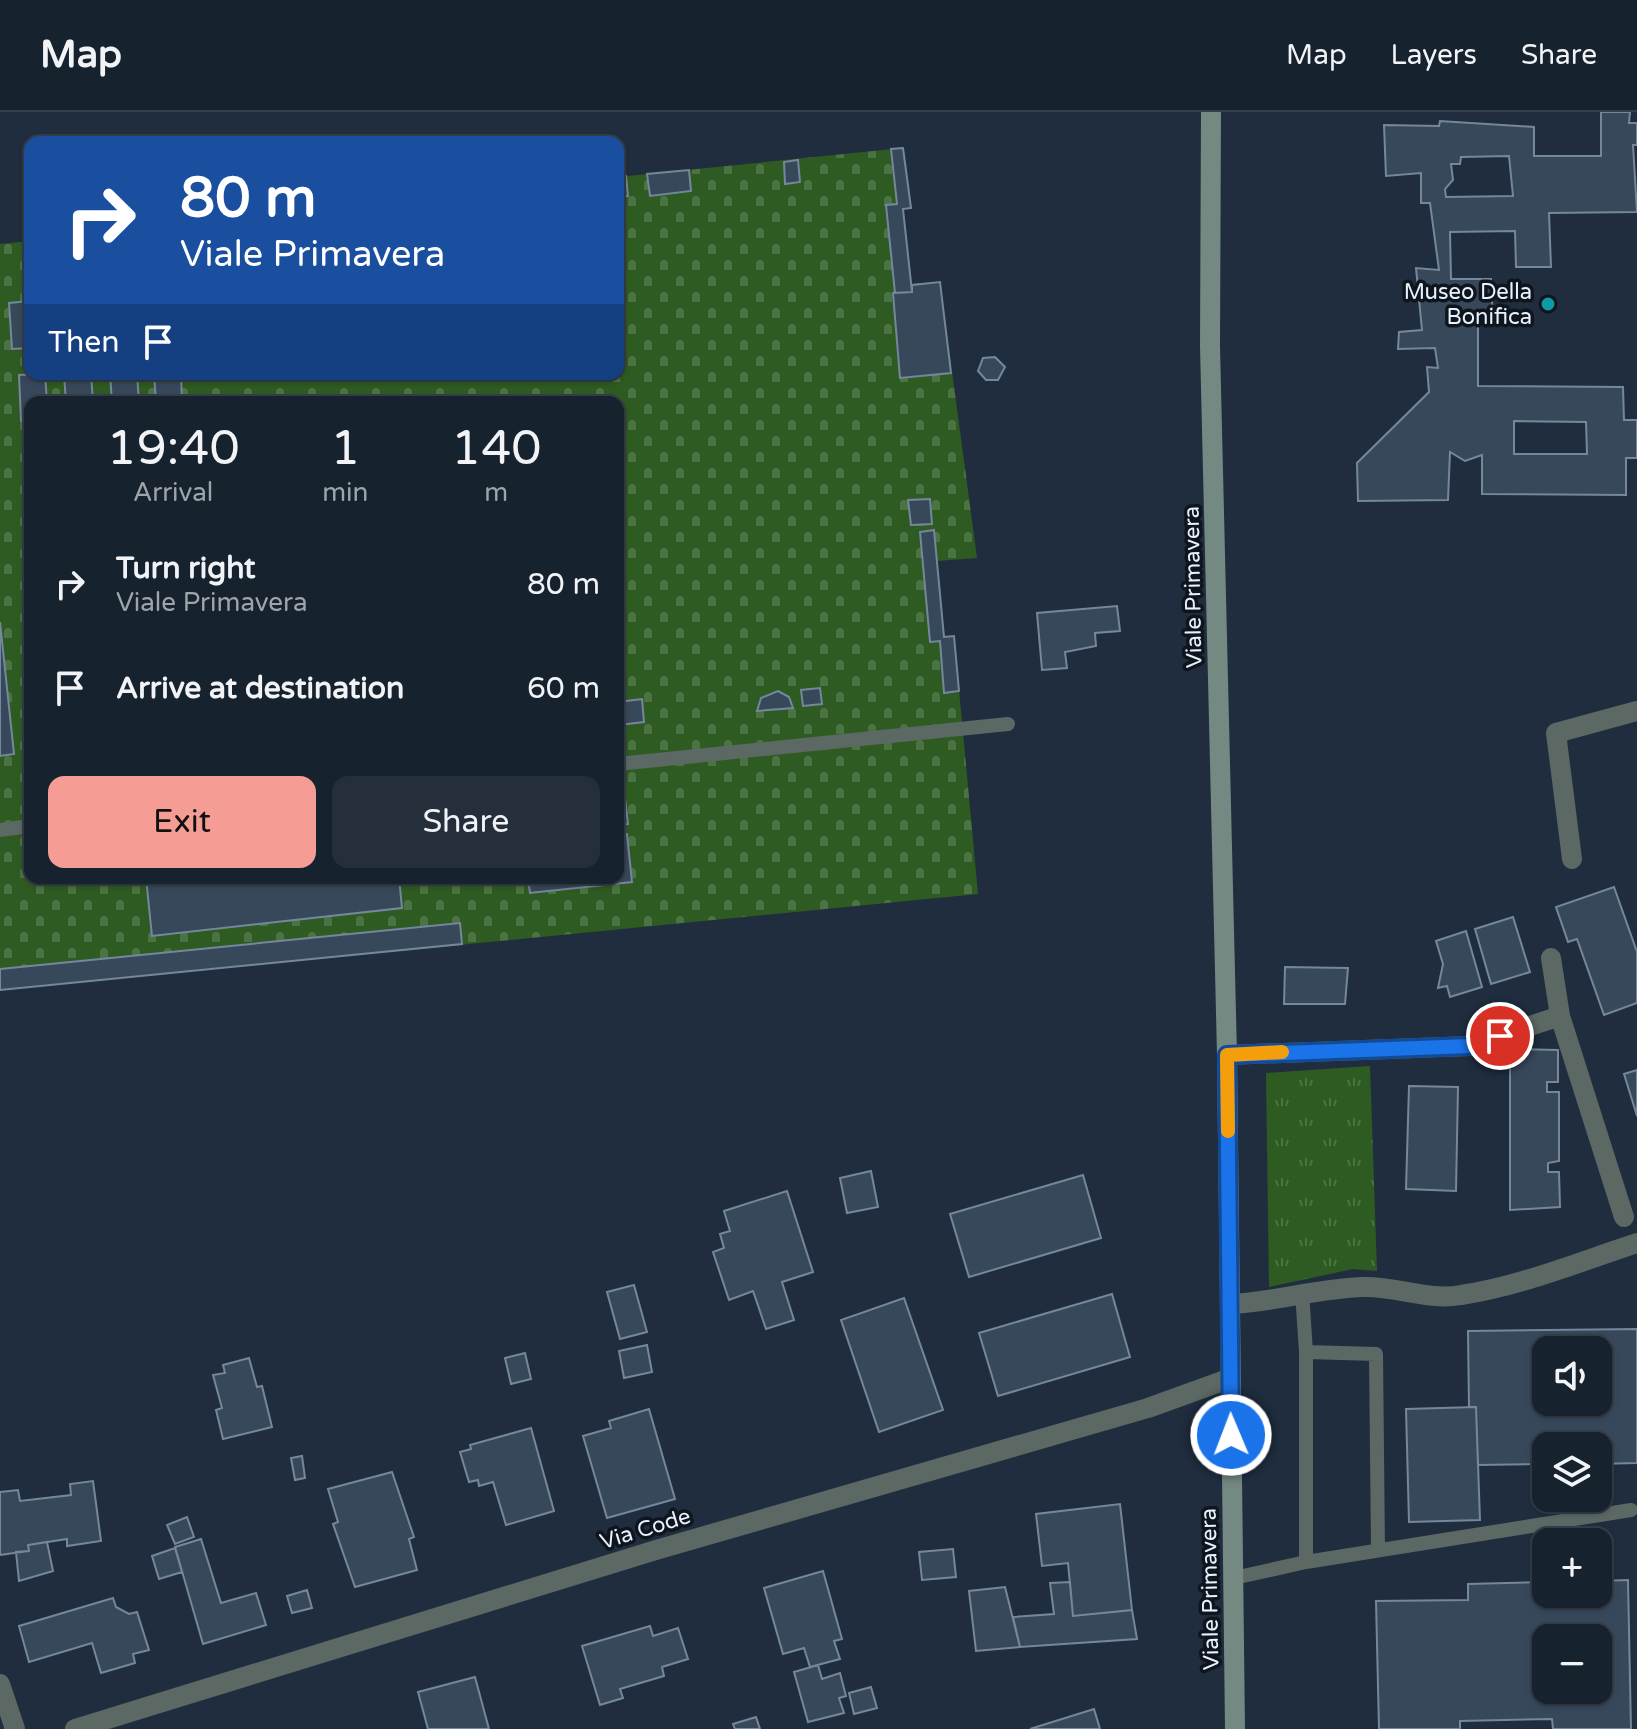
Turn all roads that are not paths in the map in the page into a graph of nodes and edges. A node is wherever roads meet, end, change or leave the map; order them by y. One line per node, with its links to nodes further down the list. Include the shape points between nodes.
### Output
1 (1208, 114): 10 (main road, Viale Primavera)
2 (1637, 711): 7 (street, via 1556,733)
3 (1008, 724): 4 (lane)
4 (624, 763)
5 (24, 827): 6 (lane)
6 (0, 830)
7 (1572, 859)
8 (1551, 958): 9 (street)
9 (1560, 1016): 10 (street, via 1470,1046); 11 (street)
10 (1227, 1055): 14 (main road, Viale Primavera)
11 (1624, 1217)
12 (1637, 1243): 13 (street, via 1458,1296 1367,1286)
13 (1302, 1292): 14 (street, via 1262,1303); 15 (lane)
14 (1231, 1304): 16 (main road, Viale Primavera)
15 (1306, 1352): 18 (lane, via 1376,1354); 19 (lane)
16 (1231, 1378): 20 (main road, Viale Primavera); 23 (street, Via Code, via 1148,1408 656,1550)
17 (1631, 1510): 18 (lane)
18 (1378, 1549): 19 (lane)
19 (1306, 1562): 20 (lane)
20 (1234, 1578): 24 (main road, Viale Primavera)
21 (0, 1684): 22 (street)
22 (15, 1729)
23 (75, 1729)
24 (1235, 1729)

